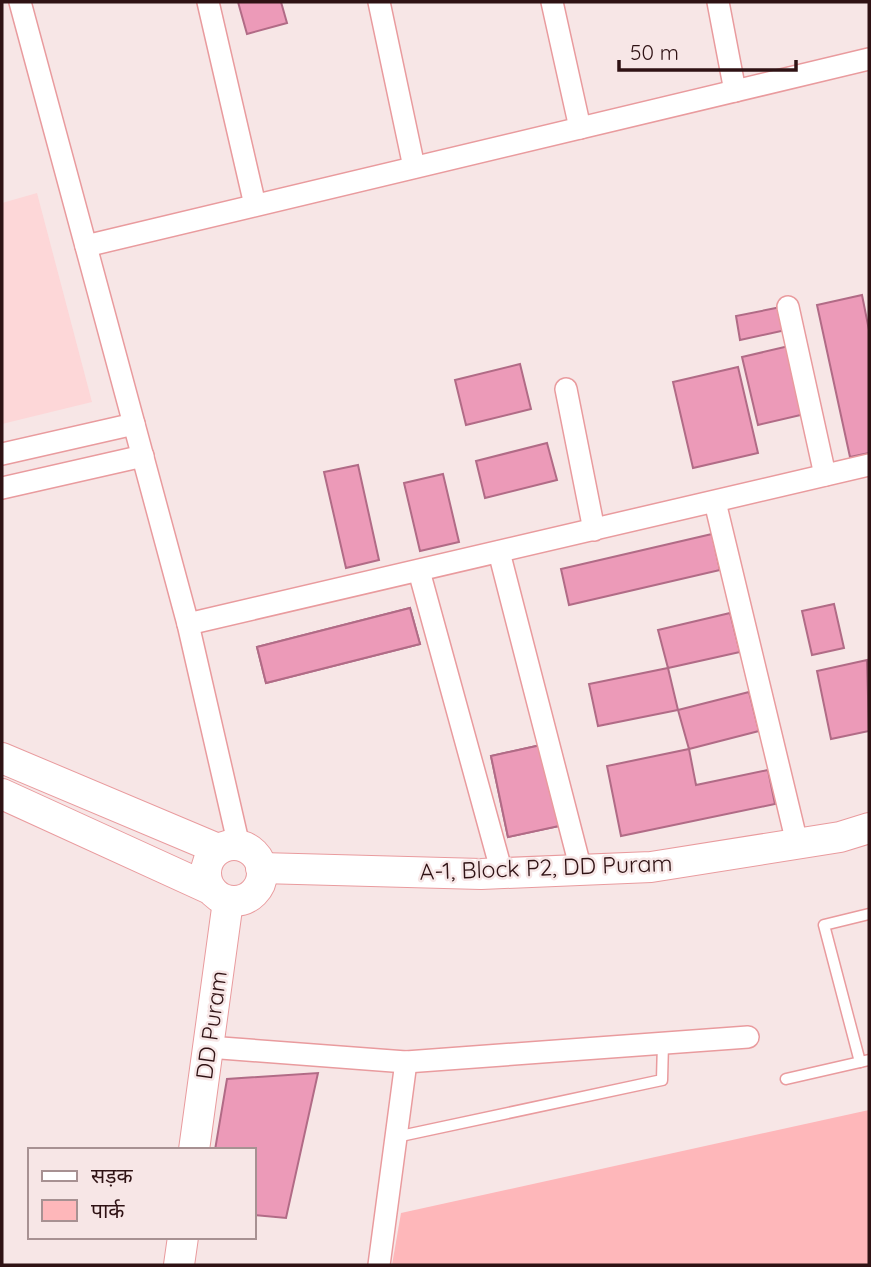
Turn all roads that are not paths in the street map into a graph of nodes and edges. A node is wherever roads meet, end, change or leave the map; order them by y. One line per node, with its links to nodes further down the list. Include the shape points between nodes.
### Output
1 (20, 2): 11 (street)
2 (208, 2): 10 (street)
3 (379, 2): 9 (street)
4 (552, 2): 8 (street)
5 (718, 2): 7 (street)
6 (869, 59): 7 (street)
7 (735, 91): 8 (street)
8 (580, 128): 9 (street)
9 (414, 167): 10 (street)
10 (255, 205): 11 (street)
11 (86, 246): 14 (street)
12 (788, 307): 18 (street)
13 (566, 389): 21 (street)
14 (134, 424): 15 (street); 16 (street)
15 (2, 454)
16 (143, 456): 19 (street); 24 (street)
17 (869, 465): 18 (street)
18 (825, 475): 20 (street)
19 (2, 488)
20 (715, 502): 21 (street); 28 (street)
21 (594, 530): 22 (street)
22 (499, 552): 23 (street); 31 (street)
23 (419, 571): 24 (street); 32 (street)
24 (188, 624): 29 (street)
25 (2, 758): 29 (street)
26 (2, 794): 33 (street)
27 (869, 828): 28 (street, A-1, Block P2, DD Puram)
28 (797, 843): 31 (street, A-1, Block P2, DD Puram, via 651,867)
29 (229, 847): 30 (street, via 257,857); 33 (street, via 206,868)
30 (261, 867): 32 (street, A-1, Block P2, DD Puram); 33 (street, via 257,889 239,901)
31 (582, 870): 32 (street, A-1, Block P2, DD Puram)
32 (502, 873)
33 (219, 895): 37 (street, DD Puram)
34 (869, 914): 38 (lane, via 824,925)
35 (748, 1037): 36 (street)
36 (663, 1043): 39 (street); 41 (lane, via 662,1080)
37 (208, 1047): 39 (street); 42 (street, DD Puram)
38 (865, 1061): 40 (lane)
39 (406, 1062): 41 (street)
40 (786, 1079)
41 (396, 1137): 45 (street)
42 (194, 1148)
43 (183, 1239): 44 (street)
44 (179, 1265)
45 (379, 1265)

